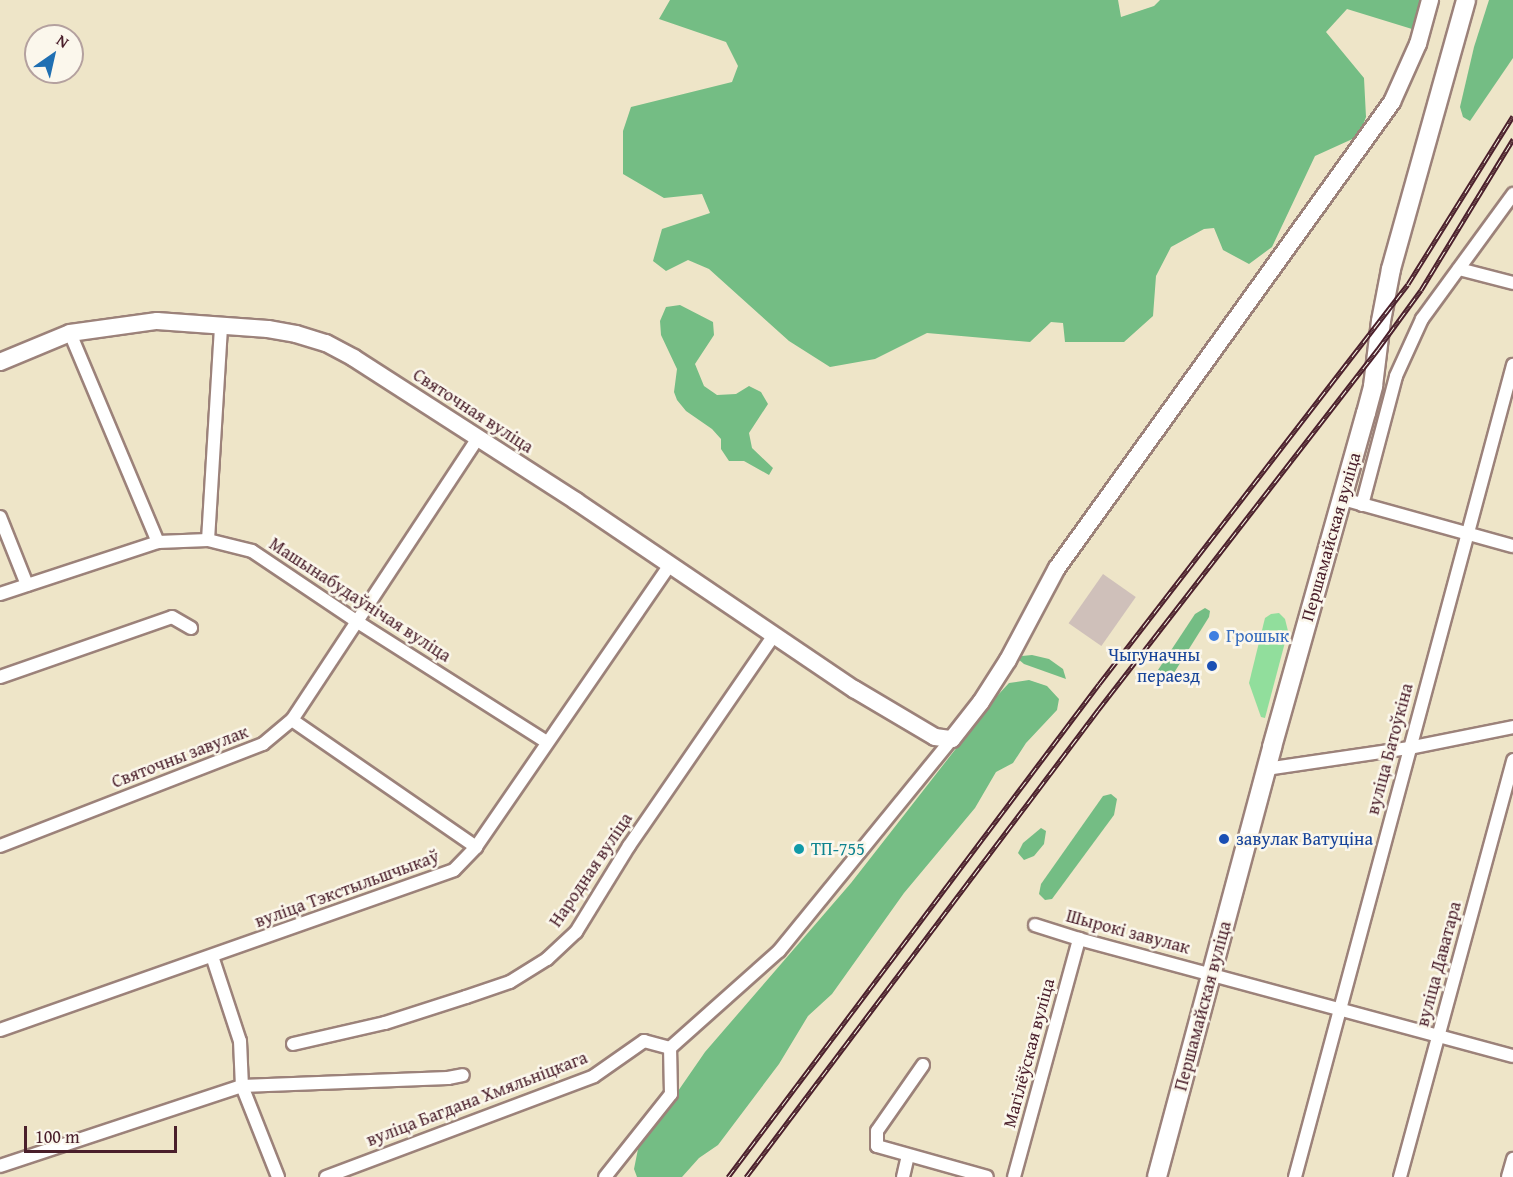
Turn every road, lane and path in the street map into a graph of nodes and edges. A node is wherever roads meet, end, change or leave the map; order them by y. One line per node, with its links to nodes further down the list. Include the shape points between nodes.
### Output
1 (1430, 0): 27 (street, via 1418,44 1392,102 1057,568 1008,660)
2 (1466, 0): 11 (main road, Першамайская вуліца, via 1391,268 1373,386)
3 (1513, 194): 4 (street)
4 (1459, 268): 5 (street); 12 (street, via 1422,319 1396,376)
5 (1513, 283)
6 (221, 325): 7 (street, Святочная вуліца, via 157,321); 10 (street, Святочная вуліца, via 268,329 326,343); 15 (street)
7 (70, 333): 8 (street, Святочная вуліца); 16 (street)
8 (0, 362)
9 (1513, 365): 14 (street, вуліца Батоўкіна)
10 (478, 438): 18 (street, Святочная вуліца); 21 (street, Святочны завулак)
11 (1342, 499): 12 (street); 31 (main road, Першамайская вуліца)
12 (1362, 505): 14 (street)
13 (0, 517): 19 (street)
14 (1466, 534): 17 (street); 29 (street, вуліца Батоўкіна)
15 (208, 540): 16 (street, Машынабудаўнічая вуліца); 21 (street, Машынабудаўнічая вуліца, via 252,551)
16 (158, 542): 19 (street, Машынабудаўнічая вуліца)
17 (1513, 546)
18 (670, 565): 23 (street, Святочная вуліца); 28 (street, вуліца Тэкстыльшчыкаў)
19 (27, 585): 20 (street, Машынабудаўнічая вуліца)
20 (0, 594)
21 (356, 621): 25 (street, Святочны завулак); 28 (street, Машынабудаўнічая вуліца)
22 (191, 628): 24 (street, via 172,617)
23 (774, 635): 27 (street, Святочная вуліца, via 935,737); 41 (street, Народная вуліца, via 629,846 576,932 547,959 510,982 466,997 385,1023)
24 (0, 677)
25 (292, 720): 32 (street, Святочны завулак, via 263,744); 33 (street)
26 (1513, 727): 29 (street)
27 (952, 739): 42 (street, via 779,951)
28 (547, 742): 33 (street, вуліца Тэкстыльшчыкаў)
29 (1409, 748): 31 (street); 38 (street, вуліца Батоўкіна)
30 (1513, 760): 40 (street, вуліца Даватара)
31 (1266, 768): 37 (main road, Першамайская вуліца)
32 (0, 846)
33 (476, 848): 36 (street, вуліца Тэкстыльшчыкаў, via 454,870)
34 (1035, 925): 35 (street, Шырокі завулак)
35 (1079, 939): 37 (street, Шырокі завулак); 55 (street, Магілёўская вуліца)
36 (212, 956): 39 (street, вуліца Тэкстыльшчыкаў); 46 (street, via 240,1041)
37 (1212, 974): 38 (street, Шырокі завулак); 56 (main road, Першамайская вуліца)
38 (1342, 1008): 40 (street, Шырокі завулак); 57 (street, вуліца Батоўкіна)
39 (0, 1030)
40 (1438, 1035): 43 (street, Шырокі завулак); 58 (street, вуліца Даватара)
41 (293, 1044)
42 (670, 1048): 51 (street, вуліца Багдана Хмяльніцкага, via 644,1041 594,1076); 52 (street, via 671,1094)
43 (1513, 1056)
44 (923, 1065): 47 (street, via 877,1131 877,1146)
45 (463, 1075): 46 (street)
46 (242, 1086): 49 (street); 50 (street)
47 (908, 1156): 53 (street); 54 (street)
48 (1513, 1160): 59 (street)
49 (0, 1166)
50 (278, 1177)
51 (326, 1177)
52 (605, 1177)
53 (903, 1177)
54 (987, 1177)
55 (1014, 1177)
56 (1157, 1177)
57 (1295, 1177)
58 (1400, 1177)
59 (1508, 1177)

